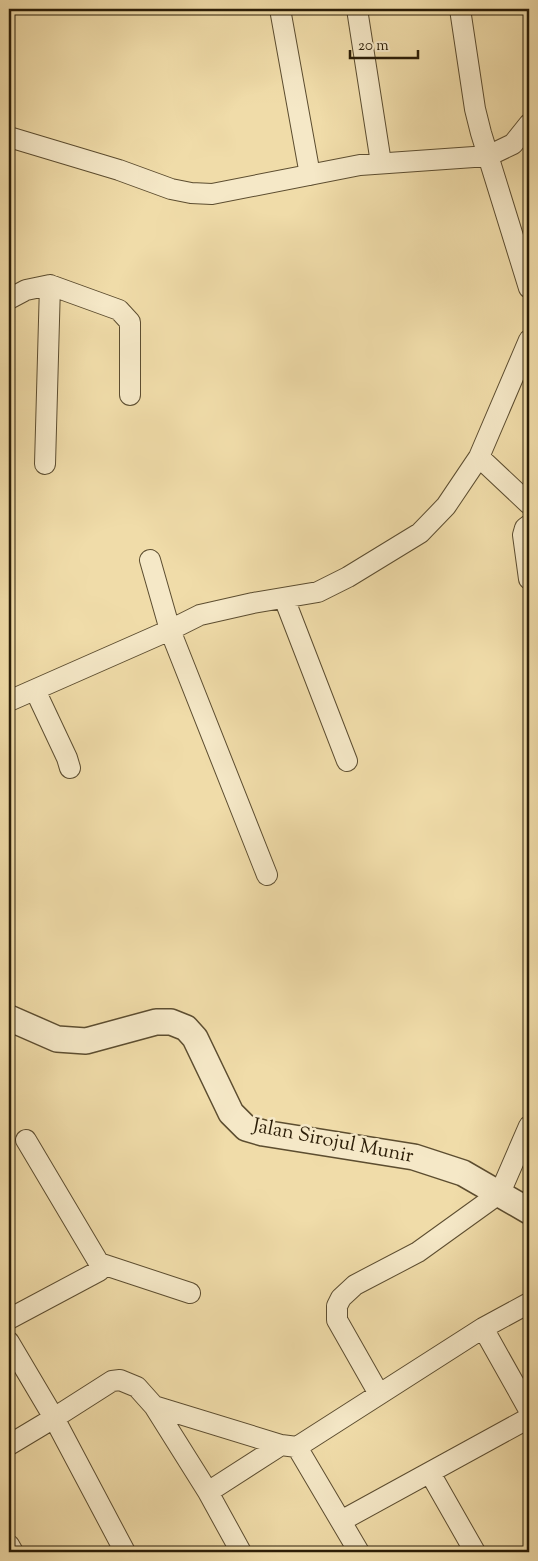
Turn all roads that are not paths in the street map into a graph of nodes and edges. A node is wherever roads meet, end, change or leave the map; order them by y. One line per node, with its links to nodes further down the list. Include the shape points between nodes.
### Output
1 (280, 9): 8 (street)
2 (357, 9): 7 (street)
3 (460, 9): 6 (street, via 475,109)
4 (529, 124): 6 (street, via 513,144)
5 (9, 137): 8 (street, via 191,193 212,194)
6 (488, 156): 7 (street); 10 (street)
7 (381, 163): 8 (street)
8 (310, 174)
9 (50, 285): 11 (street, via 26,290); 13 (street, via 119,310 130,322); 15 (street)
10 (529, 288)
11 (9, 300)
12 (529, 340): 14 (street)
13 (130, 395)
14 (479, 457): 16 (street); 20 (street, via 446,506 420,533 318,592)
15 (45, 464)
16 (529, 504)
17 (529, 525): 19 (street, via 522,535)
18 (150, 560): 21 (street)
19 (529, 579)
20 (284, 598): 21 (street, via 200,615); 24 (street)
21 (170, 630): 22 (street); 26 (street)
22 (35, 690): 23 (street); 25 (street)
23 (9, 702)
24 (346, 762)
25 (70, 768)
26 (267, 876)
27 (9, 1018): 30 (street, Jalan Sirojul Munir, via 57,1039 86,1041 156,1022 171,1022 186,1028 196,1038 231,1113 246,1128 414,1157 463,1173)
28 (529, 1126): 30 (street)
29 (26, 1140): 32 (street)
30 (500, 1193): 31 (street, Jalan Sirojul Munir); 38 (street, via 418,1252 355,1285 341,1298 337,1306 337,1320)
31 (529, 1211)
32 (99, 1267): 33 (street); 35 (street)
33 (190, 1293)
34 (529, 1303): 36 (street)
35 (9, 1319)
36 (482, 1328): 38 (street); 40 (street)
37 (9, 1342): 41 (street)
38 (379, 1394): 44 (street)
39 (154, 1406): 41 (street, via 137,1387 116,1380); 44 (street); 46 (street)
40 (529, 1410)
41 (54, 1418): 43 (street); 50 (street)
42 (529, 1418): 45 (street)
43 (9, 1445)
44 (289, 1446): 46 (street); 47 (street)
45 (430, 1473): 47 (street); 53 (street)
46 (208, 1492): 51 (street)
47 (341, 1521): 52 (street)
48 (9, 1545): 49 (street)
49 (13, 1552)
50 (124, 1552)
51 (241, 1552)
52 (359, 1552)
53 (475, 1552)

